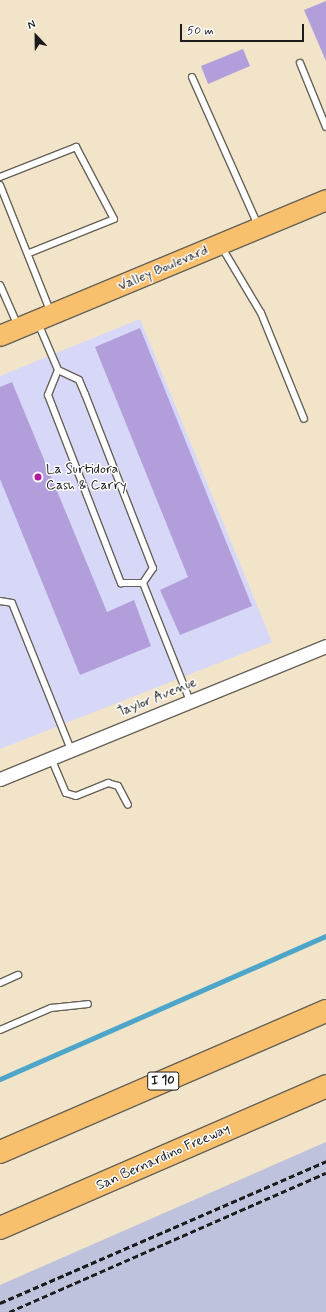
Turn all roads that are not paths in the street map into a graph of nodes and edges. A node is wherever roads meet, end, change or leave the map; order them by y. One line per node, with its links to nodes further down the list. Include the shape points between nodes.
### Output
1 (300, 62): 3 (lane)
2 (192, 77): 7 (lane)
3 (326, 127)
4 (0, 178): 9 (lane, via 76,147 114,219)
5 (0, 185): 9 (lane)
6 (326, 200): 7 (main road, Valley Boulevard)
7 (260, 228): 8 (main road, Valley Boulevard)
8 (220, 245): 11 (main road, Valley Boulevard); 14 (lane, via 261,313)
9 (29, 253): 11 (lane)
10 (0, 285): 11 (lane)
11 (36, 321): 12 (main road, Valley Boulevard); 13 (lane)
12 (0, 336)
13 (58, 370): 15 (lane, via 79,380 85,394 154,568); 15 (lane, via 48,395 120,582)
14 (304, 419)
15 (143, 583): 18 (lane)
16 (0, 601): 19 (lane, via 12,603)
17 (326, 646): 18 (street, Taylor Avenue)
18 (190, 701): 19 (street, Taylor Avenue)
19 (71, 750): 20 (street, Taylor Avenue)
20 (51, 758): 21 (street, Taylor Avenue); 22 (lane, via 66,794 76,796 108,783 118,786)
21 (0, 779)
22 (128, 805)
23 (18, 975): 24 (lane)
24 (0, 983)
25 (88, 1004): 27 (lane, via 51,1008)
26 (326, 1011): 29 (highway, I 10)
27 (0, 1030)
28 (326, 1086): 30 (highway, San Bernardino Freeway)
29 (0, 1152)
30 (0, 1228)

